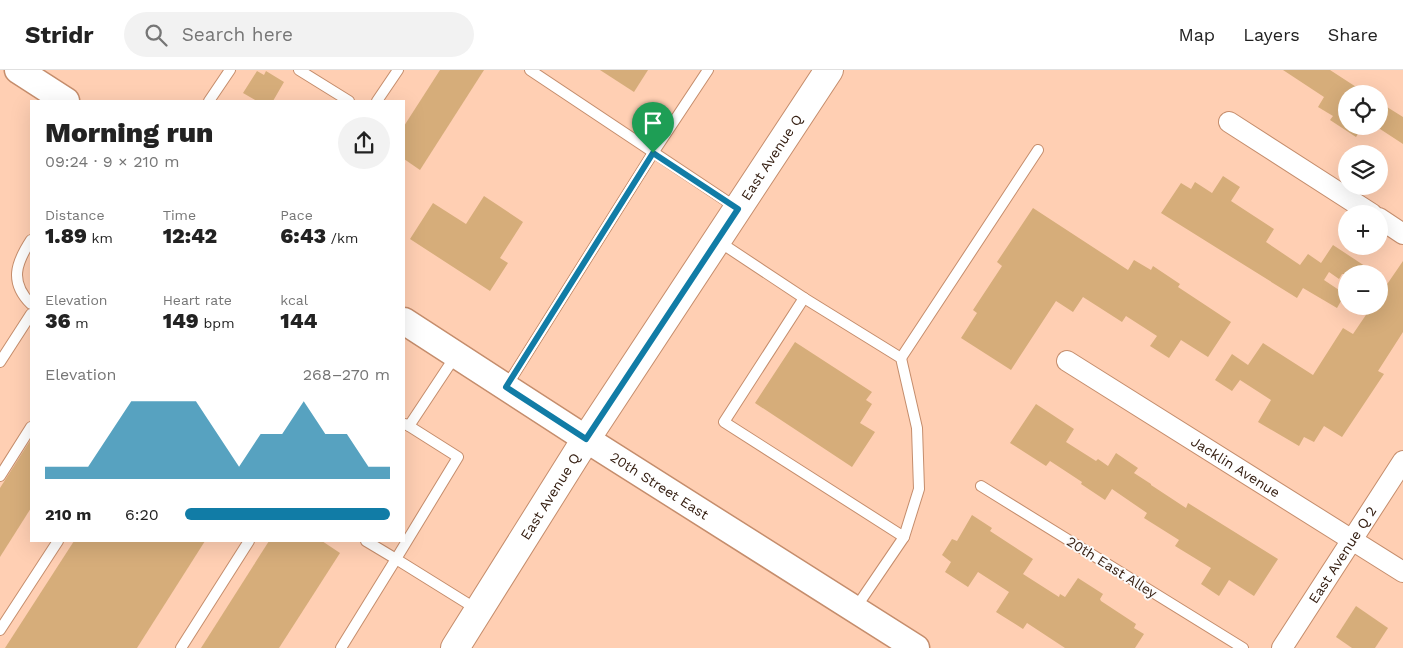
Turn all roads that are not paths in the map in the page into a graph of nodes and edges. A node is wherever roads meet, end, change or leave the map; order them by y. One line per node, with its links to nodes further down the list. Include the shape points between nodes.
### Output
1 (18, 70): 8 (street)
2 (230, 70): 9 (lane)
3 (298, 70): 10 (lane)
4 (398, 70): 11 (lane)
5 (530, 70): 14 (lane)
6 (708, 70): 14 (lane)
7 (829, 70): 16 (main road, East Avenue Q)
8 (64, 100)
9 (210, 100)
10 (347, 100)
11 (378, 100)
12 (1229, 122): 15 (street)
13 (1038, 150): 26 (lane)
14 (653, 153): 16 (lane); 29 (lane)
15 (1358, 205)
16 (738, 209): 19 (main road, East Avenue Q)
17 (1388, 224): 18 (street)
18 (1403, 234)
19 (717, 240): 21 (lane); 32 (main road, East Avenue Q)
20 (30, 242): 22 (lane, via 20,258 17,278 22,295)
21 (804, 298): 26 (lane); 36 (lane, via 724,422)
22 (30, 303)
23 (30, 316): 27 (lane)
24 (405, 321): 25 (street, 20th Street East)
25 (456, 355): 29 (street, 20th Street East); 30 (lane)
26 (901, 358): 36 (lane, via 917,428 920,489)
27 (0, 362)
28 (1067, 362): 37 (street, Jacklin Avenue)
29 (506, 387): 32 (street, 20th Street East)
30 (406, 425): 41 (lane, via 458,457)
31 (30, 429): 34 (lane)
32 (586, 439): 43 (street, 20th Street East); 44 (main road, East Avenue Q)
33 (1403, 461): 37 (street, East Avenue Q 2)
34 (0, 476)
35 (981, 486): 50 (lane, 20th East Alley)
36 (904, 537): 43 (lane)
37 (1352, 539): 42 (street, Jacklin Avenue); 51 (street, East Avenue Q 2)
38 (57, 542): 45 (lane)
39 (248, 542): 46 (lane)
40 (368, 542): 41 (lane)
41 (396, 559): 44 (lane); 47 (lane)
42 (1403, 572)
43 (855, 609): 49 (street, 20th Street East)
44 (479, 610): 48 (main road, East Avenue Q)
45 (0, 630)
46 (182, 648)
47 (341, 648)
48 (455, 648)
49 (916, 648)
50 (1242, 648)
51 (1282, 648)

